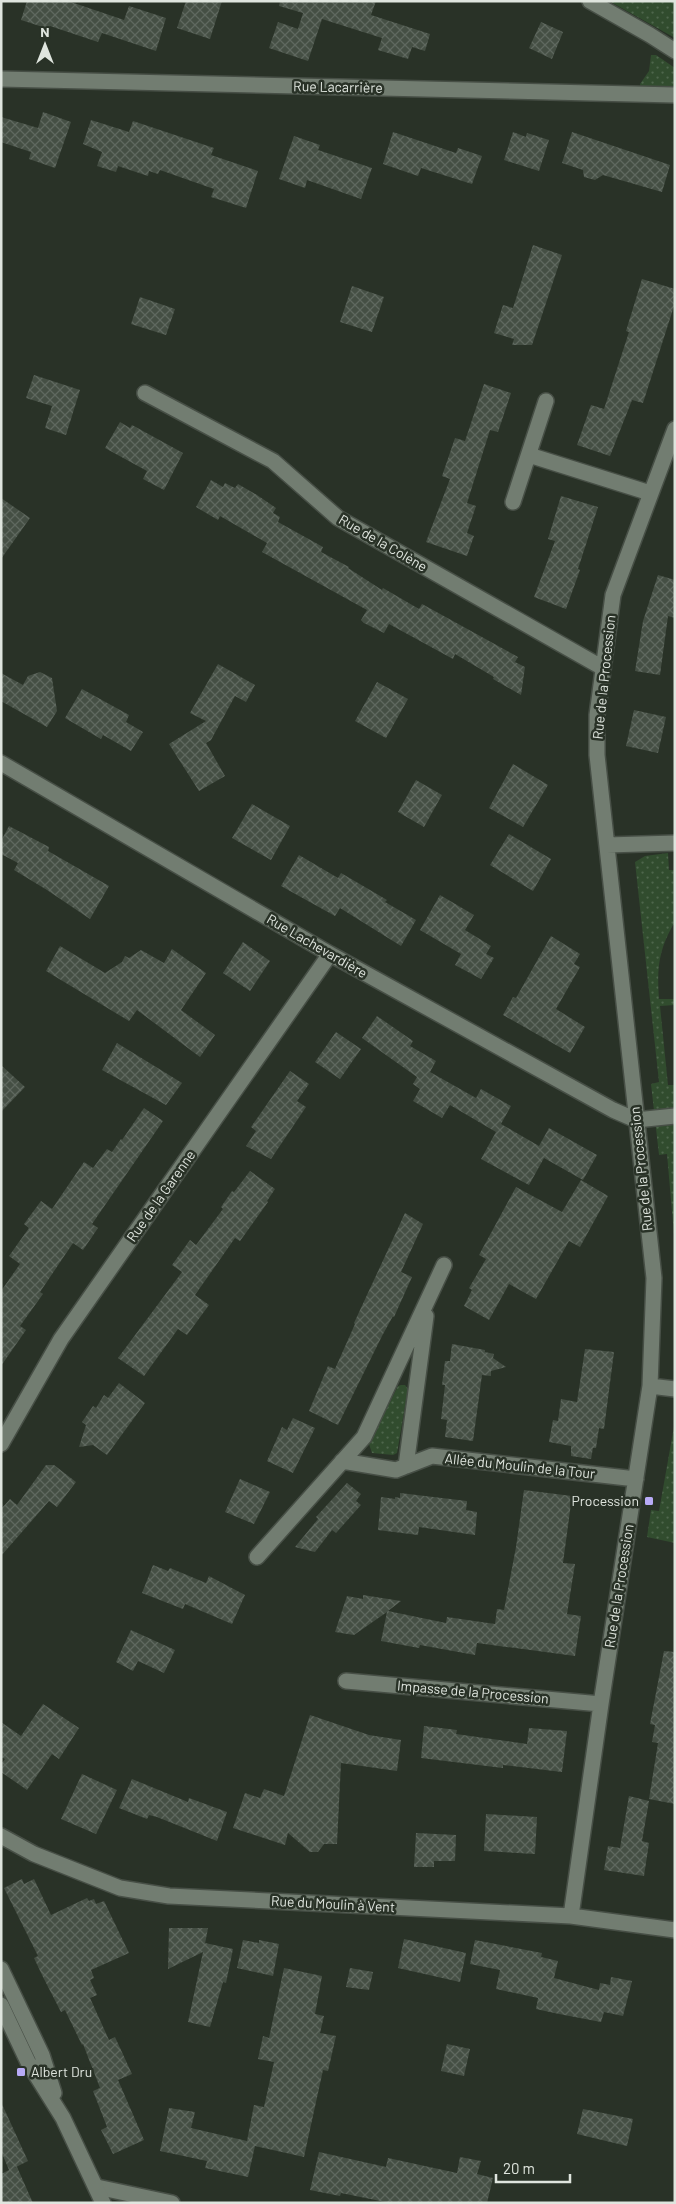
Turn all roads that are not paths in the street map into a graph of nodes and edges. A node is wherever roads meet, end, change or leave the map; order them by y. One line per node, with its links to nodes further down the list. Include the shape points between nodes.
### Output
1 (590, 1): 2 (street)
2 (675, 51)
3 (1, 79): 4 (street, Rue Lacarrière)
4 (675, 95)
5 (146, 393): 11 (street, Rue de la Colène, via 273,461 338,518)
6 (546, 401): 8 (street)
7 (675, 429): 9 (street, Rue de la Procession)
8 (529, 455): 9 (street); 10 (street)
9 (650, 492): 11 (street, Rue de la Procession, via 613,595)
10 (513, 502)
11 (603, 668): 14 (street, Rue de la Procession, via 597,715 597,755)
12 (1, 764): 15 (street, Rue Lachevardière)
13 (675, 843): 14 (street)
14 (606, 845): 17 (street, Rue de la Procession)
15 (330, 954): 17 (street, Rue Lachevardière); 22 (street, Rue de la Garenne, via 61,1339)
16 (675, 1116): 17 (street)
17 (636, 1120): 20 (street, Rue de la Procession, via 654,1278)
18 (444, 1265): 19 (street)
19 (428, 1300): 23 (street, via 364,1437); 24 (street)
20 (650, 1386): 21 (street); 25 (street, Rue de la Procession)
21 (675, 1388)
22 (1, 1444)
23 (342, 1462): 24 (street, Allée du Moulin de la Tour, via 396,1470); 26 (street)
24 (406, 1466): 25 (street, Allée du Moulin de la Tour, via 432,1456)
25 (636, 1479): 28 (street, Rue de la Procession)
26 (257, 1556)
27 (346, 1681): 28 (street, Impasse de la Procession)
28 (601, 1704): 30 (street, Rue de la Procession)
29 (1, 1836): 30 (street, Rue du Moulin à Vent, via 34,1854 120,1888 169,1896)
30 (572, 1916): 31 (street, Rue du Moulin à Vent)
31 (675, 1930)
32 (1, 1969): 34 (street, via 42,2055)
33 (1, 2005): 34 (street, via 28,2062)
34 (63, 2118): 35 (street)
35 (97, 2187): 36 (street); 37 (street)
36 (103, 2203)
37 (172, 2203)

